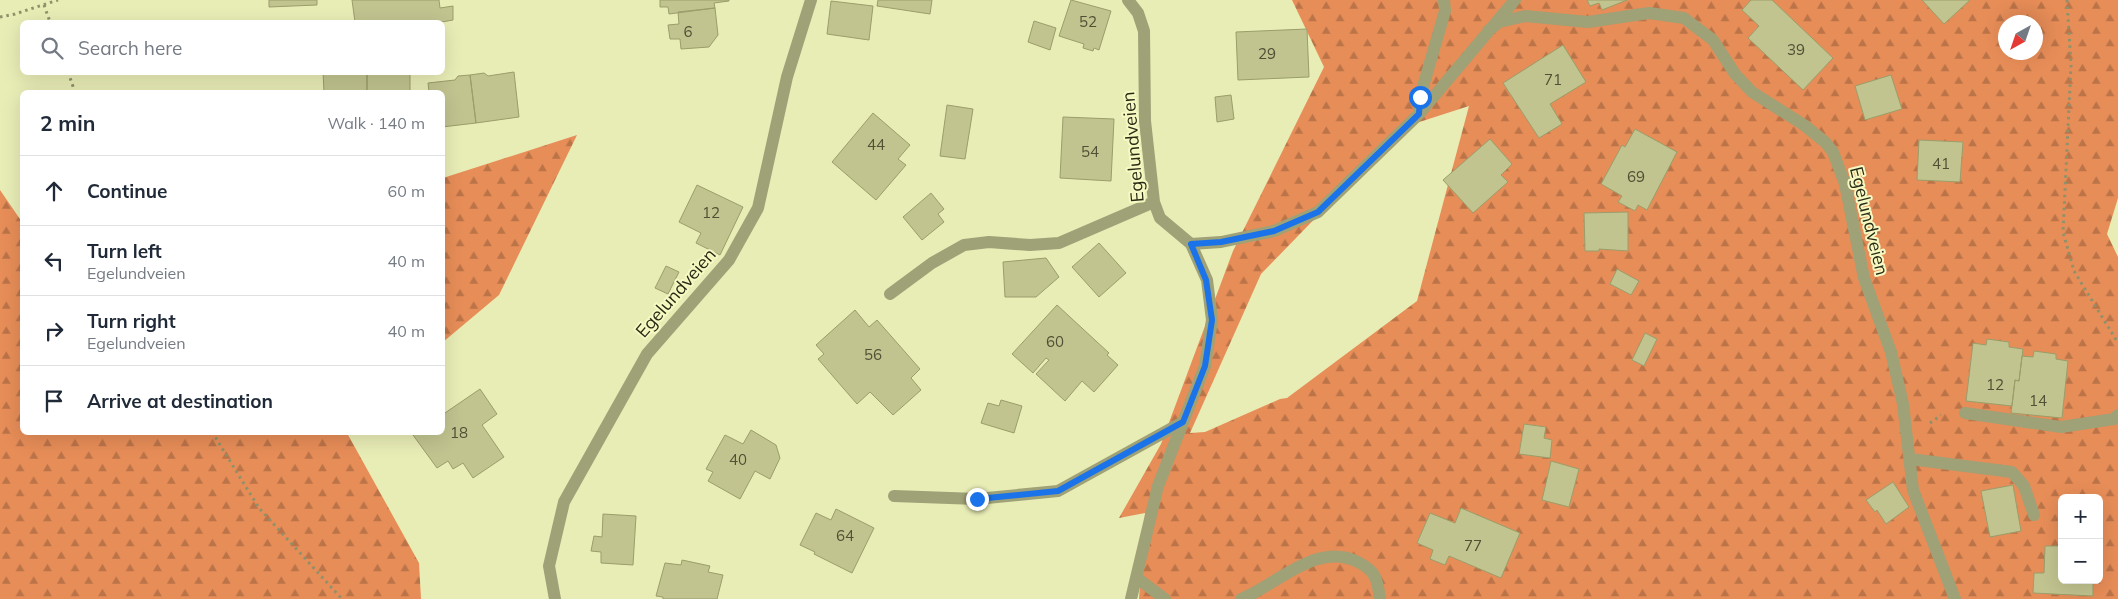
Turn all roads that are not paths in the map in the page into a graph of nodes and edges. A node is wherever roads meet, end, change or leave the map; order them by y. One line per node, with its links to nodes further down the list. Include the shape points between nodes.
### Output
1 (811, 0): 17 (street, Egelundveien, via 787,77 758,208 729,260 647,354 564,502 549,566)
2 (1128, 0): 7 (street, Egelundveien, via 1138,13 1144,31 1146,121)
3 (1444, 0): 6 (street, via 1445,11 1420,97)
4 (1515, 0): 5 (street)
5 (1488, 30): 6 (street); 13 (street, Egelundveien, via 1499,22 1525,16 1588,22 1648,13 1684,18 1713,40 1735,74 1752,92 1825,142 1833,152 1845,184 1864,278 1891,352 1903,404)
6 (1419, 114): 8 (street, via 1318,212 1274,231 1221,242)
7 (1154, 202): 8 (street, Egelundveien, via 1160,218); 9 (street, via 1059,243 964,245 932,263)
8 (1191, 244): 12 (street, Egelundveien, via 1206,280 1212,320 1205,366)
9 (890, 294)
10 (1964, 413): 11 (street, via 2061,427 2114,419)
11 (2118, 415)
12 (1183, 422): 14 (street, via 1058,491 977,499); 16 (street, Egelundveien, via 1158,486)
13 (1910, 459): 15 (street, via 2012,472 2024,486); 22 (street, Egelundveien, via 1912,490)
14 (894, 496)
15 (2034, 515)
16 (1137, 578): 18 (street, Egelundveien); 19 (street)
17 (556, 599)
18 (1131, 599)
19 (1165, 599)
20 (1241, 599): 21 (street, via 1315,558 1346,556 1371,568 1378,580)
21 (1380, 599)
22 (1955, 599)

